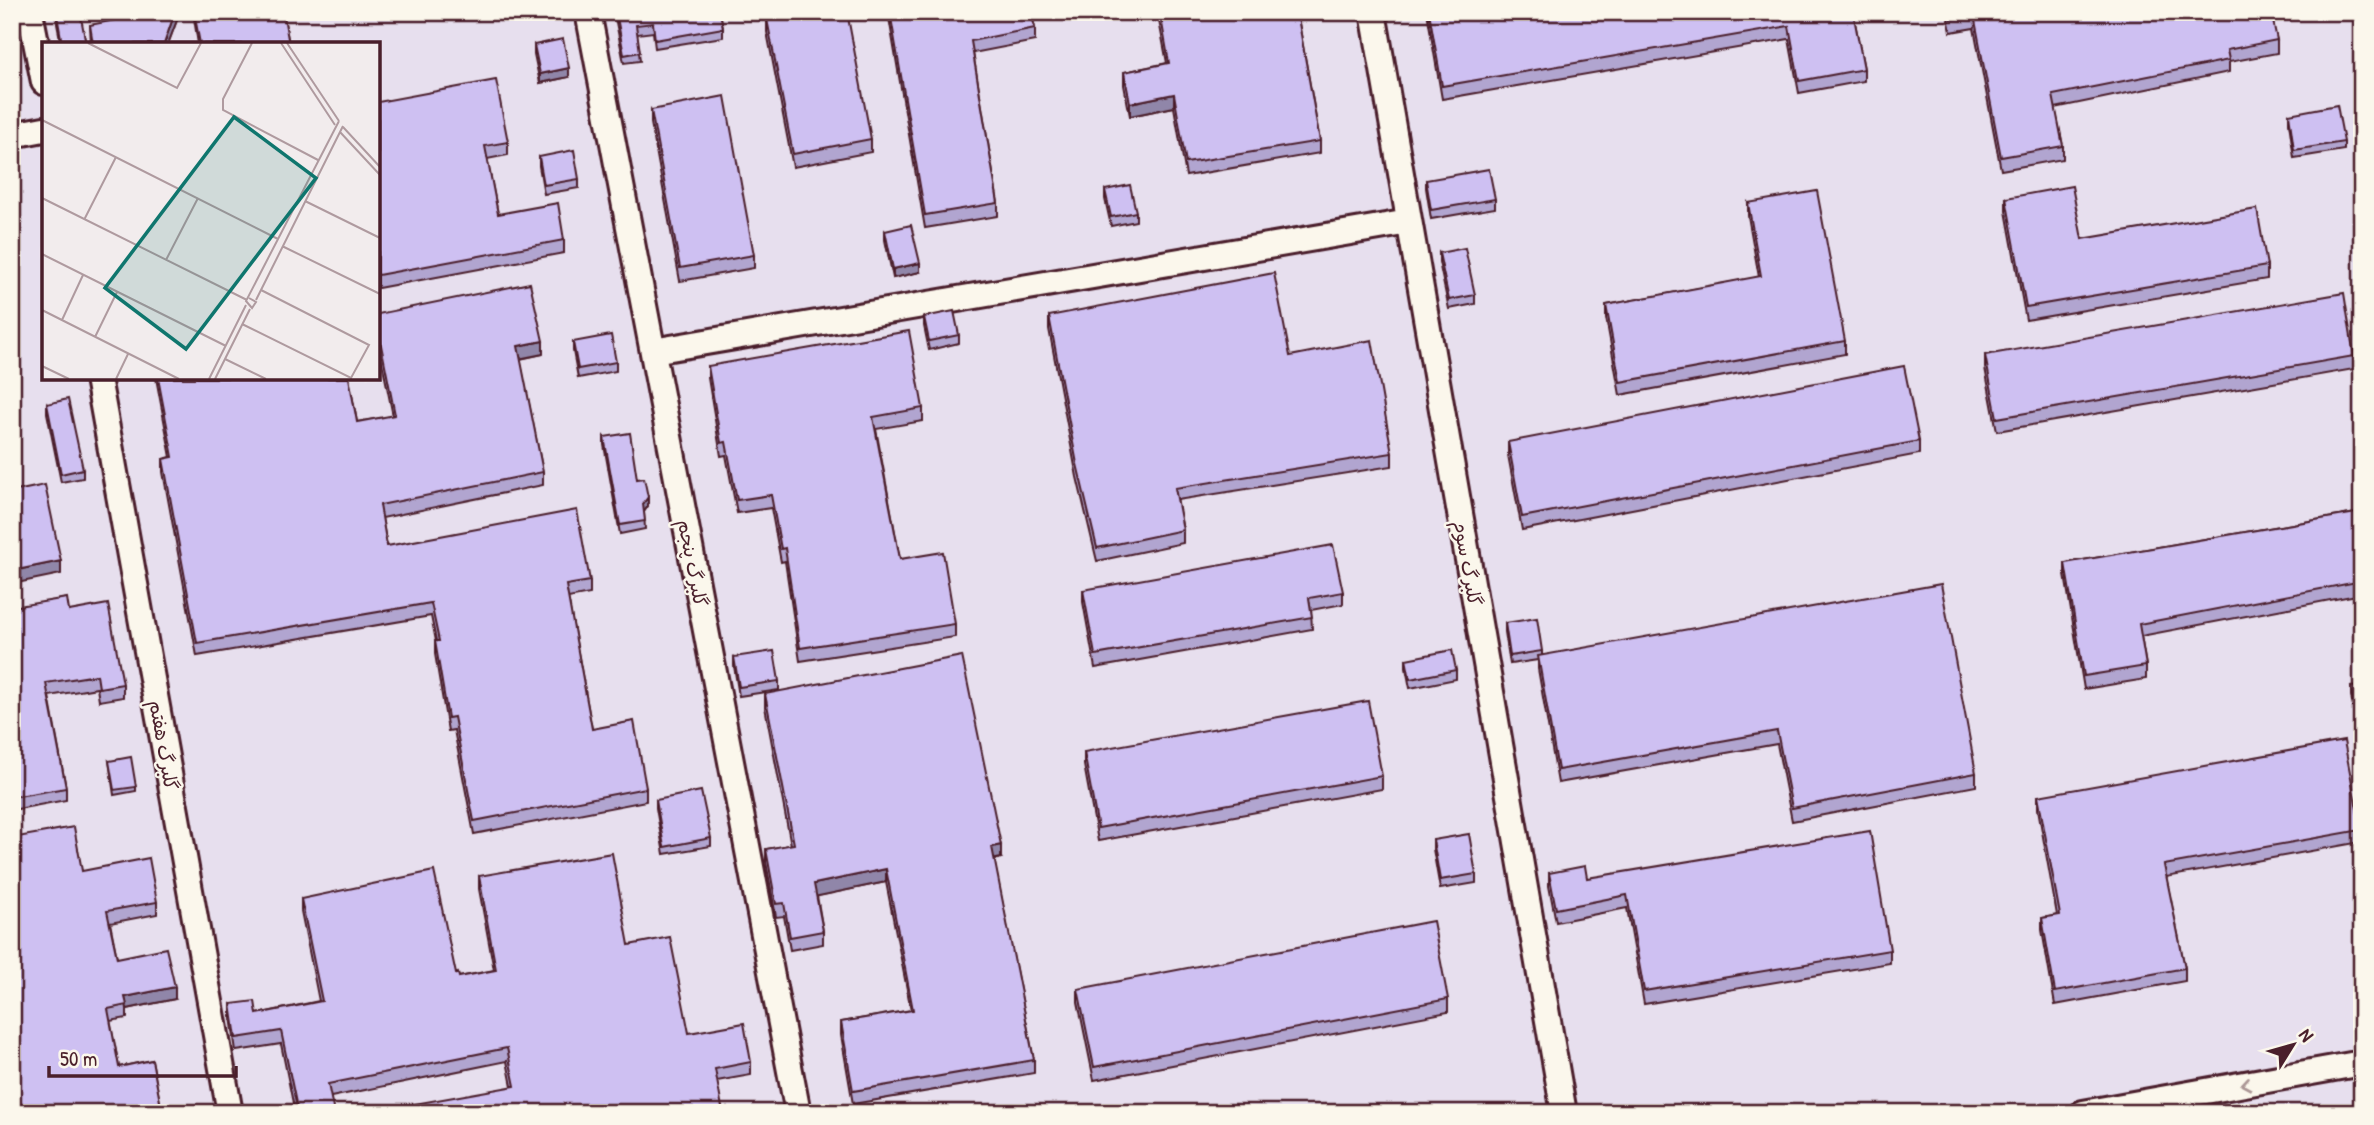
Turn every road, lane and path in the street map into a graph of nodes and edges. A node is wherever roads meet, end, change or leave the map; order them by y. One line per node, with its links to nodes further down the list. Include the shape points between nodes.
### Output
1 (30, 12): 4 (street)
2 (588, 12): 8 (street, گلبرگ پنجم)
3 (1373, 12): 7 (street, گلبرگ سوم)
4 (42, 72)
5 (42, 129): 6 (street)
6 (12, 135)
7 (1409, 222): 8 (street); 13 (street, گلبرگ سوم)
8 (653, 351): 12 (street, گلبرگ پنجم)
9 (98, 380): 11 (street, گلبرگ هفتم)
10 (2362, 1063): 14 (street, one-way to 14)
11 (230, 1113)
12 (798, 1113)
13 (1564, 1113)
14 (2083, 1113)

